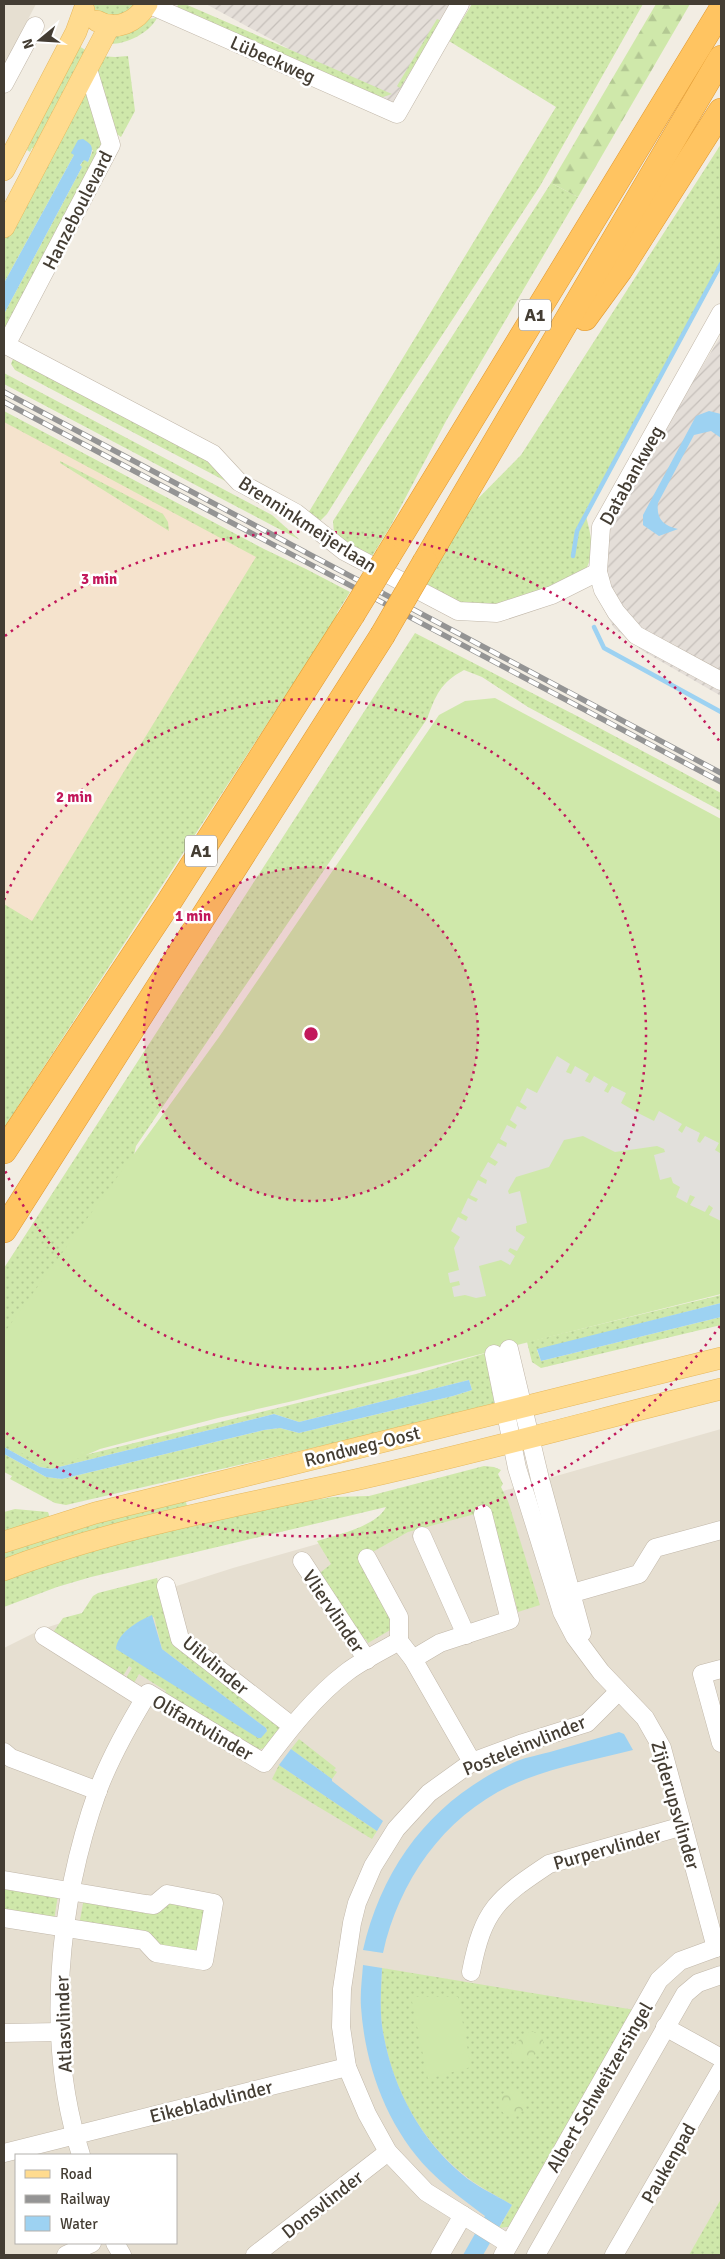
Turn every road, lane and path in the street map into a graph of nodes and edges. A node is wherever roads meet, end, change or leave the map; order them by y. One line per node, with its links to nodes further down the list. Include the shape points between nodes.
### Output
1 (148, 4): 2 (street, Lübeckweg, via 397,114); 6 (main road, via 136,18)
2 (460, 4)
3 (709, 4): 10 (highway, A1)
4 (82, 7): 6 (main road, via 96,20); 13 (main road, via 76,32)
5 (721, 10): 10 (highway, A1)
6 (110, 25): 9 (main road)
7 (35, 26): 11 (street)
8 (721, 58): 17 (highway, A1)
9 (88, 70): 14 (main road); 16 (street, Hanzeboulevard, via 112,145)
10 (681, 75): 20 (highway, A1, bridge, via 352,615 169,902)
11 (4, 84)
12 (721, 111): 17 (highway, A1, via 620,270)
13 (4, 170)
14 (4, 227)
15 (721, 313): 18 (street, Databankweg, via 600,527)
16 (6, 345): 18 (street, Brenninkmeijerlaan, via 213,454 239,482 296,513 344,551 458,611 497,613 552,595)
17 (510, 421): 21 (highway, A1, bridge, via 382,636)
18 (598, 572): 19 (street, Databankweg, via 603,590 616,612 636,635)
19 (721, 681)
20 (4, 1151)
21 (4, 1230)
22 (501, 1351): 25 (street, Zijderupsvlinder)
23 (721, 1358): 25 (main road, Rondweg-Oost)
24 (721, 1389): 26 (main road, Rondweg-Oost)
25 (514, 1409): 26 (street, Zijderupsvlinder); 30 (main road, Rondweg-Oost, via 95,1513)
26 (520, 1439): 33 (main road, Rondweg-Oost, via 143,1528); 35 (street, Zijderupsvlinder)
27 (483, 1514): 36 (street, via 510,1620)
28 (721, 1530): 35 (street, via 655,1548 639,1574)
29 (422, 1536): 36 (street)
30 (4, 1542)
31 (367, 1558): 38 (street, via 399,1617)
32 (302, 1561): 40 (street, Vliervlinder)
33 (4, 1570)
34 (166, 1586): 44 (street, Uilvlinder, via 180,1639)
35 (563, 1595): 42 (street, Zijderupsvlinder, via 588,1655)
36 (466, 1635): 39 (street, via 440,1643)
37 (44, 1636): 43 (street)
38 (399, 1641): 39 (street); 40 (street, Olifantvlinder)
39 (413, 1659): 47 (street)
40 (367, 1660): 44 (street, Olifantvlinder, via 347,1672)
41 (721, 1669): 45 (street, via 702,1674)
42 (620, 1691): 47 (street, Posteleinvlinder, via 587,1723); 49 (street, Zijderupsvlinder, via 645,1718 662,1748)
43 (144, 1699): 44 (street, Olifantvlinder, via 148,1693 264,1763); 48 (street, Olifantvlinder, via 120,1740)
44 (292, 1726)
45 (721, 1743)
46 (6, 1757): 48 (street)
47 (472, 1762): 61 (street, Posteleinvlinder, via 429,1793 396,1829 373,1866 357,1903 346,1953 340,2007)
48 (98, 1791): 51 (street, Olifantvlinder)
49 (683, 1826): 54 (street, Zijderupsvlinder); 55 (street, Purpervlinder, via 549,1864 532,1875 492,1910 476,1944)
50 (4, 1880): 51 (street)
51 (72, 1891): 53 (street, Atlasvlinder); 53 (street, via 146,1904 154,1904 167,1894 214,1903 204,1960 156,1953 144,1940)
52 (4, 1918): 53 (street)
53 (66, 1928): 58 (street, Atlasvlinder, via 60,1981)
54 (718, 1947): 70 (street, Albert Schweitzersingel, via 680,1961 659,1980)
55 (471, 1972)
56 (721, 1975): 57 (street, Albert Schweitzersingel, via 698,1983 685,1994)
57 (666, 2028): 60 (street); 75 (street, Albert Schweitzersingel)
58 (60, 2032): 59 (street); 63 (street, Atlasvlinder)
59 (4, 2033)
60 (721, 2058)
61 (347, 2067): 63 (street, Eikebladvlinder); 64 (street, Posteleinvlinder)
62 (721, 2070): 76 (street, Paukenpad)
63 (75, 2135): 65 (street, Eikebladvlinder); 66 (street, Atlasvlinder)
64 (388, 2152): 67 (street, Posteleinvlinder, via 426,2192); 73 (street, Donsvlinder)
65 (4, 2153)
66 (81, 2154)
67 (463, 2215): 70 (street, Posteleinvlinder); 74 (street)
68 (90, 2244): 71 (street)
69 (116, 2244): 72 (street)
70 (506, 2249)
71 (66, 2255)
72 (122, 2255)
73 (255, 2255)
74 (440, 2255)
75 (536, 2255)
76 (614, 2255)

